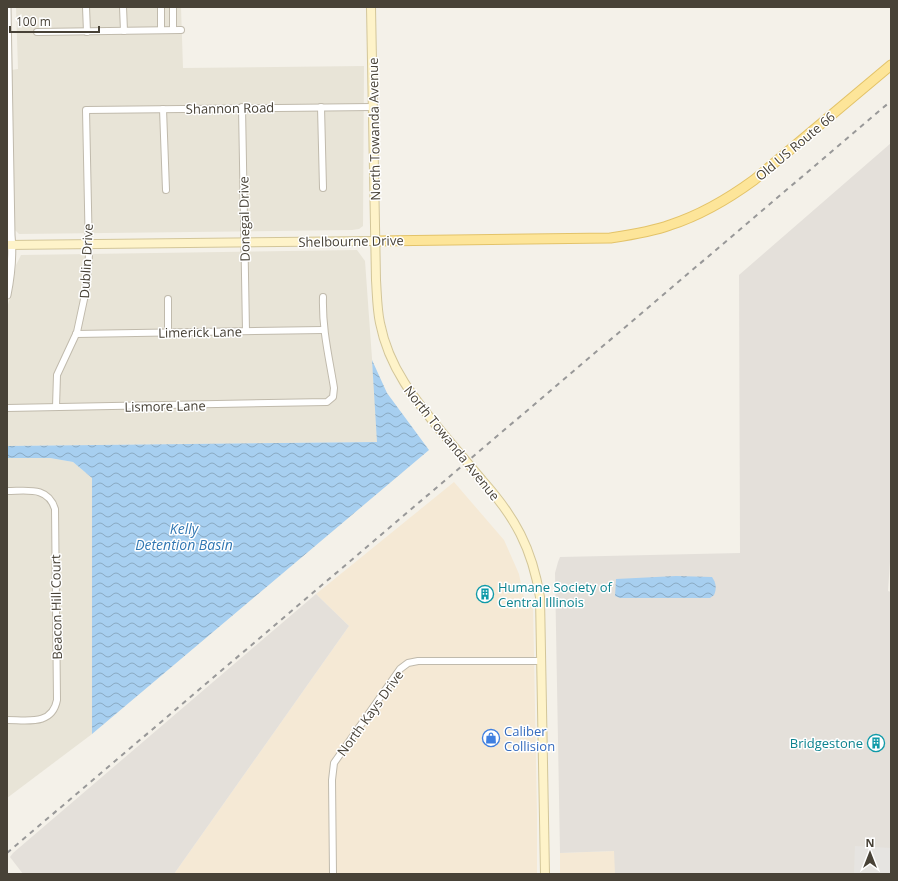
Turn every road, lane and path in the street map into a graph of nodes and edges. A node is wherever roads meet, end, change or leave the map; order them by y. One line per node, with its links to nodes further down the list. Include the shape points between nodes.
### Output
1 (7, 7): 13 (street)
2 (86, 7): 12 (street)
3 (123, 7): 7 (street)
4 (161, 7): 8 (street)
5 (173, 7): 9 (street)
6 (371, 7): 17 (main road, North Towanda Avenue)
7 (124, 30): 8 (street); 12 (street)
8 (161, 30): 9 (street)
9 (173, 30): 10 (street)
10 (181, 30)
11 (37, 32): 12 (street)
12 (87, 32)
13 (8, 60): 25 (street)
14 (891, 65): 22 (main road, Old US Route 66, via 754,180 732,196)
15 (242, 107): 16 (street, Shannon Road); 18 (street, Shannon Road); 24 (street, Donegal Drive)
16 (322, 107): 17 (street, Shannon Road); 20 (street)
17 (373, 107): 23 (main road, North Towanda Avenue)
18 (164, 109): 19 (street, Shannon Road); 21 (street)
19 (86, 110): 26 (street, Dublin Drive)
20 (323, 188)
21 (166, 190)
22 (693, 217): 23 (main road, Shelbourne Drive, via 669,226 610,238)
23 (376, 241): 24 (main road, Shelbourne Drive); 37 (main road, North Towanda Avenue, bridge, via 377,307 388,349 410,393 497,497 519,529 534,566 540,597)
24 (245, 243): 26 (main road, Shelbourne Drive); 31 (street, Donegal Drive)
25 (9, 245): 26 (main road, Shelbourne Drive); 27 (street, via 11,264)
26 (88, 245): 33 (street, Dublin Drive, via 86,290)
27 (7, 295)
28 (323, 297): 30 (street)
29 (168, 299): 32 (street)
30 (323, 330): 31 (street, Limerick Lane); 34 (street, Lismore Lane, via 334,393 330,400 322,403)
31 (246, 331): 32 (street, Limerick Lane)
32 (168, 332): 33 (street, Limerick Lane)
33 (76, 334): 34 (street, Dublin Drive, via 58,374)
34 (56, 407): 35 (street, Lismore Lane)
35 (7, 408)
36 (7, 491): 38 (street, Beacon Hill Court, via 40,492 50,499 55,510 57,700 54,710 45,718)
37 (542, 661): 39 (street, North Kays Drive, via 418,661 408,663 400,669 334,763); 40 (main road, North Towanda Avenue)
38 (7, 720)
39 (333, 874)
40 (545, 874)

